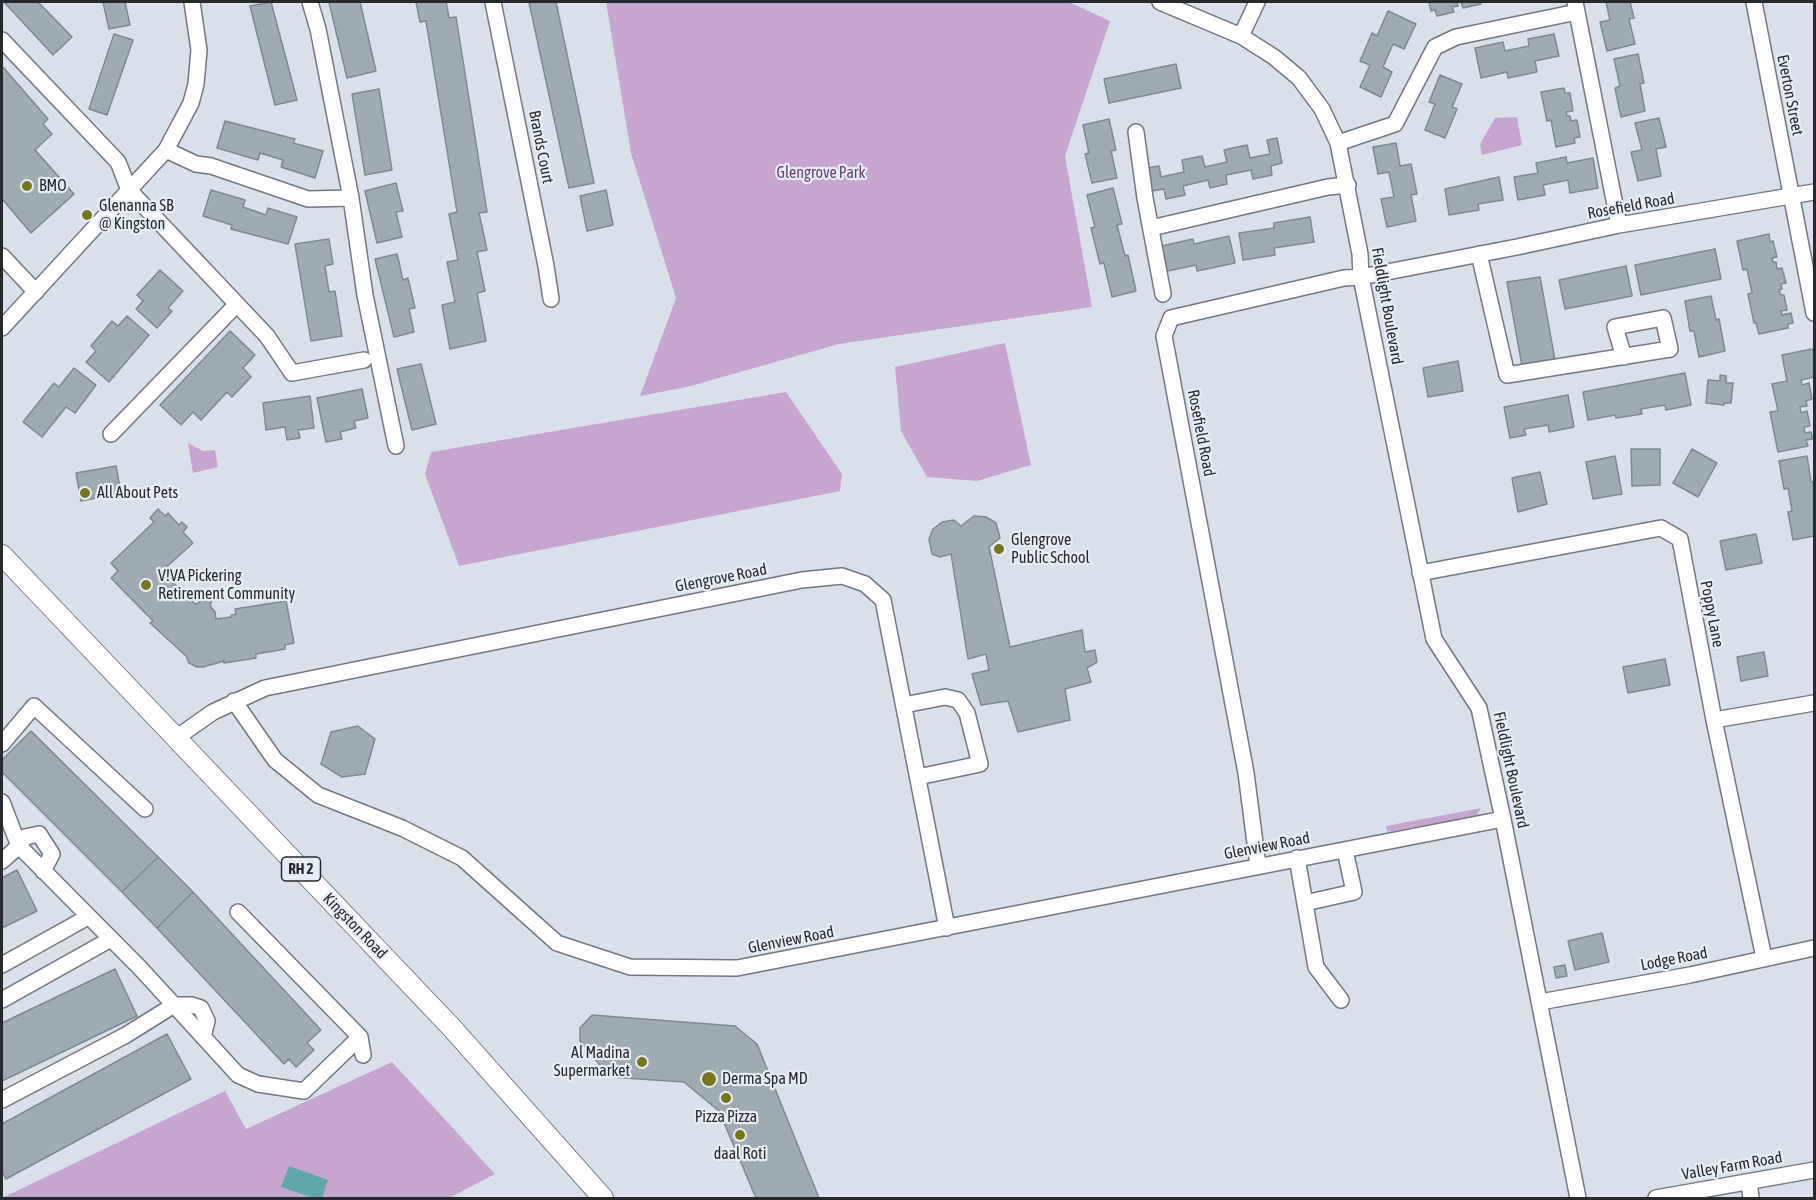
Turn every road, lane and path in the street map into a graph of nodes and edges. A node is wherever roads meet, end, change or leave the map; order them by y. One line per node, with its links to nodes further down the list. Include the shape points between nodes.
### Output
1 (192, 2): 12 (street, via 199,50 196,84 191,103)
2 (309, 2): 17 (street, via 318,29)
3 (493, 2): 25 (street, Brands Court)
4 (1160, 2): 8 (street, Fieldlight Boulevard)
5 (1257, 2): 8 (street)
6 (1754, 2): 16 (street, Everton Street)
7 (1576, 7): 11 (street, via 1456,37 1435,46 1395,124); 18 (street)
8 (1241, 36): 11 (street, Fieldlight Boulevard, via 1299,78 1322,109)
9 (2, 40): 14 (street, via 118,162)
10 (1136, 132): 19 (street)
11 (1338, 143): 13 (street, Fieldlight Boulevard)
12 (166, 150): 14 (street); 17 (street, via 196,164 308,199)
13 (1348, 185): 19 (street); 22 (street, Fieldlight Boulevard)
14 (129, 190): 23 (street); 26 (street)
15 (1815, 192): 16 (street, Rosefield Road)
16 (1791, 196): 18 (street, Rosefield Road); 27 (street)
17 (351, 198): 32 (street, via 365,294)
18 (1619, 225): 20 (street, Rosefield Road)
19 (1151, 228): 24 (street)
20 (1479, 254): 22 (street, Rosefield Road); 29 (street, via 1507,375)
21 (2, 256): 23 (street)
22 (1361, 277): 34 (street, Fieldlight Boulevard); 49 (street, Rosefield Road, via 1171,318 1164,336 1246,773)
23 (36, 292): 28 (street)
24 (1163, 294)
25 (551, 299)
26 (237, 304): 30 (street, via 267,336 292,373); 31 (street)
27 (1815, 313)
28 (2, 328)
29 (1624, 357)
30 (364, 360)
31 (111, 434)
32 (396, 446)
33 (2, 555): 39 (main road, Kingston Road / RH 2)
34 (1420, 573): 38 (street, Poppy Lane, via 1661,528 1680,539); 44 (street, Fieldlight Boulevard, via 1434,639 1479,708)
35 (234, 701): 37 (street, Glengrove Road, via 265,688 802,580 842,576 865,584 883,600); 39 (street); 54 (street, Glenview Road, via 275,760 318,795 402,828 462,858 557,943 630,968 737,968)
36 (1815, 703): 38 (street)
37 (904, 705): 41 (street, Glengrove Road); 41 (street, via 945,697 958,700 967,713 980,764)
38 (1714, 720): 57 (street, Poppy Lane)
39 (176, 738): 67 (main road, Kingston Road / RH 2, via 452,1028)
40 (2, 744): 43 (street, via 34,706)
41 (918, 777): 54 (street, Glengrove Road)
42 (2, 802): 45 (street)
43 (146, 809)
44 (1503, 819): 46 (street, Glenview Road); 61 (street, Fieldlight Boulevard)
45 (19, 846): 48 (street); 50 (street); 50 (street, via 25,837 39,834 52,854)
46 (1345, 850): 47 (street, Glenview Road); 51 (street, via 1353,892)
47 (1297, 858): 49 (street, Glenview Road); 51 (street)
48 (2, 861)
49 (1258, 866): 54 (street, Glenview Road)
50 (43, 871): 53 (street)
51 (1305, 903): 60 (street, via 1316,967)
52 (238, 912): 63 (street)
53 (88, 916): 55 (street); 58 (street)
54 (947, 928)
55 (111, 939): 59 (street); 62 (street)
56 (1815, 948): 57 (street, Lodge Road)
57 (1764, 958): 61 (street, Lodge Road)
58 (2, 965)
59 (2, 1000)
60 (1341, 1000)
61 (1540, 1002): 71 (street, Fieldlight Boulevard)
62 (174, 1005): 63 (street, via 201,1008 207,1021 203,1036 238,1075 258,1084 304,1091); 65 (street, via 126,1035)
63 (360, 1037): 64 (street)
64 (363, 1054)
65 (2, 1100)
66 (1815, 1170): 68 (street, Valley Farm Road)
67 (587, 1181): 69 (main road); 70 (main road, Kingston Road / RH 2)
68 (1749, 1182): 72 (street, Valley Farm Road); 73 (street)
69 (597, 1198)
70 (603, 1198)
71 (1578, 1198)
72 (1656, 1198)
73 (1751, 1198)

